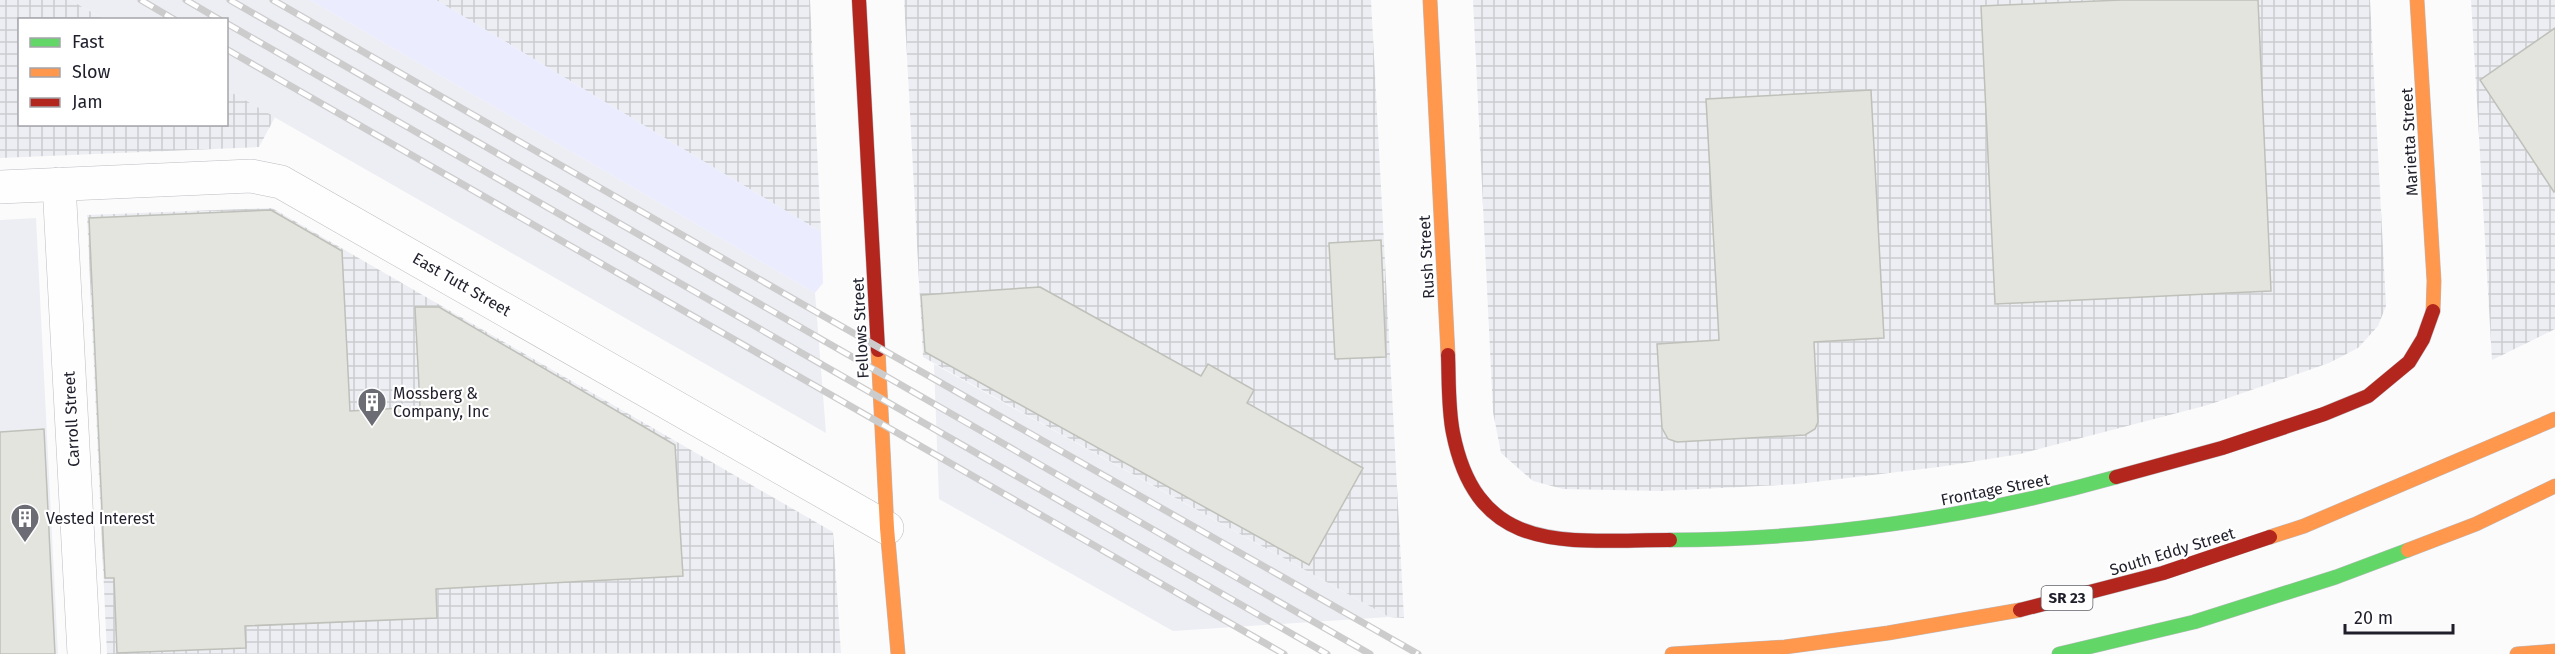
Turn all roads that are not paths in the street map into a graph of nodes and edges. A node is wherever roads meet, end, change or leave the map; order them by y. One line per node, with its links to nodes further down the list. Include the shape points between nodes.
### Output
1 (859, 0): 10 (street, Fellows Street)
2 (1430, 0): 9 (street, Rush Street, via 1452,430 1461,467)
3 (2417, 0): 6 (street, Marietta Street)
4 (59, 184): 5 (street, East Tutt Street); 10 (street, East Tutt Street, via 251,176 281,182); 12 (street, Carroll Street)
5 (0, 187)
6 (2434, 281): 9 (street, Frontage Street, via 2433,310 2423,339 2409,362 2368,396 2222,448 2063,492 1975,512 1804,534 1694,540 1539,537 1510,526)
7 (2555, 419): 14 (street, South Eddy Street / SR 23, via 2304,526 2163,573 2025,609 1888,633 1785,647)
8 (2555, 486): 15 (street, via 2476,524 2336,577 2194,622)
9 (1483, 505)
10 (887, 528): 13 (street, Fellows Street)
11 (2555, 651): 16 (street)
12 (84, 654)
13 (898, 654)
14 (1672, 654)
15 (2058, 654)
16 (2517, 654)

